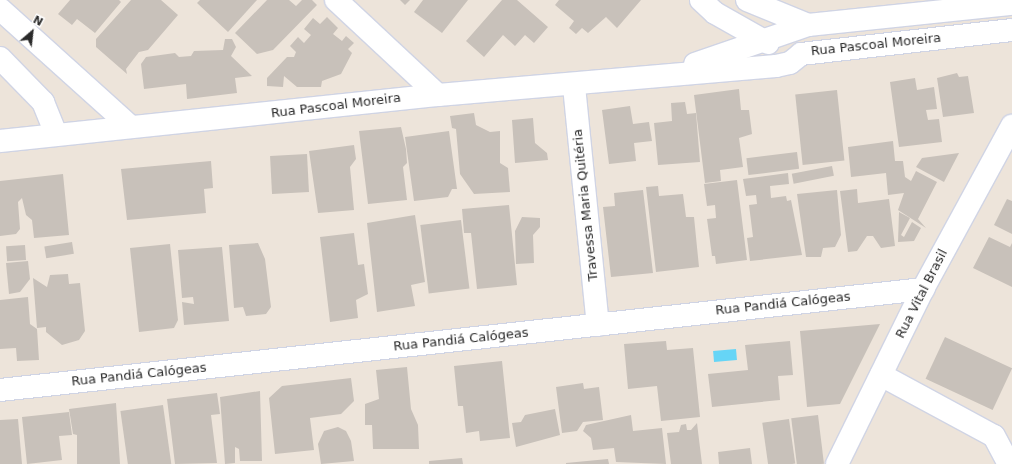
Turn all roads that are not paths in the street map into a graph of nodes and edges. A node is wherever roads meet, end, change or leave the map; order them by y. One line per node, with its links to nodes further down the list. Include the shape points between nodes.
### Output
1 (336, 0): 13 (street)
2 (701, 0): 8 (street)
3 (746, 0): 6 (street)
4 (1012, 4): 6 (street, Rua Pascoal Moreira)
5 (0, 9): 14 (street)
6 (808, 24): 8 (street, Rua Pascoal Moreira)
7 (1012, 30): 9 (street, Rua Pascoal Moreira)
8 (759, 40): 9 (street); 11 (street, Rua Pascoal Moreira)
9 (801, 54): 11 (street, Rua Pascoal Moreira, via 782,65)
10 (0, 58): 16 (street, via 43,102)
11 (672, 73): 12 (street, Rua Pascoal Moreira)
12 (574, 86): 13 (street, Rua Pascoal Moreira); 19 (street, Travessa Maria Quitéria)
13 (438, 95): 14 (street, Rua Pascoal Moreira)
14 (130, 126): 16 (street, Rua Pascoal Moreira)
15 (1012, 126): 18 (street, Rua Vital Brasil)
16 (56, 134): 17 (street, Rua Pascoal Moreira)
17 (0, 141)
18 (923, 289): 19 (street, Rua Pandiá Calógeas); 20 (street, Rua Vital Brasil)
19 (598, 325): 21 (street, Rua Pandiá Calógeas)
20 (881, 375): 22 (street, Rua Vital Brasil); 23 (street, via 994,436)
21 (0, 390)
22 (837, 464)
23 (1009, 464)

